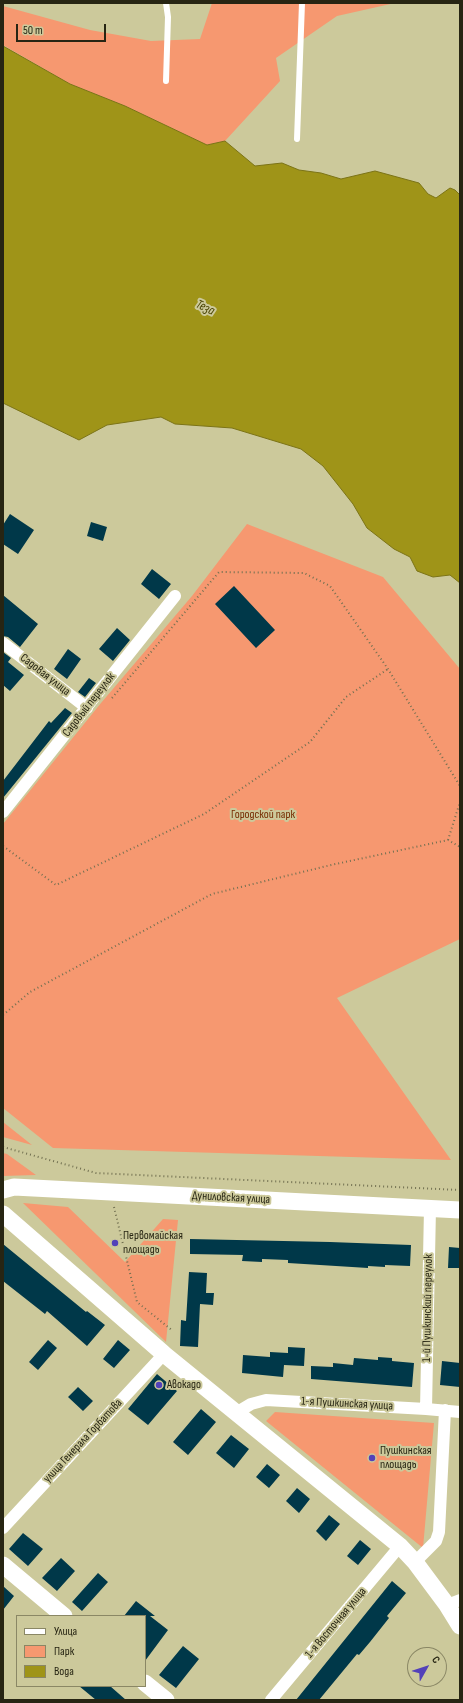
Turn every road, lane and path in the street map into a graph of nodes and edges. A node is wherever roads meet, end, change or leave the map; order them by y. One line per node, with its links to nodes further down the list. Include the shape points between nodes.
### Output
1 (166, 3): 3 (lane)
2 (302, 3): 4 (lane)
3 (166, 81)
4 (297, 139)
5 (175, 596): 9 (street, Садовый переулок)
6 (3, 643): 9 (street, Садовая улица)
7 (388, 669): 8 (path, via 330,586 304,573 219,572); 10 (path); 14 (path, via 346,697 310,742 204,814 56,885)
8 (112, 698)
9 (87, 708): 12 (street, Садовый переулок)
10 (460, 786)
11 (460, 802): 13 (path)
12 (3, 812)
13 (448, 840): 15 (path); 16 (path, via 212,894 30,992)
14 (3, 846)
15 (460, 846)
16 (3, 1015)
17 (3, 1147): 18 (path, via 96,1173)
18 (111, 1174): 20 (path); 21 (path)
19 (3, 1190): 21 (main road, Дуниловская улица, via 14,1187)
20 (460, 1190)
21 (111, 1192): 22 (main road, Дуниловская улица); 25 (path, via 137,1302)
22 (430, 1208): 23 (main road, Дуниловская улица); 27 (street, 1-й Пушкинский переулок)
23 (460, 1210)
24 (3, 1214): 26 (main road)
25 (173, 1331)
26 (164, 1354): 30 (main road); 31 (street, улица Генерала Горбатова)
27 (426, 1409): 28 (street, 1-я Пушкинская улица); 30 (street, 1-я Пушкинская улица, via 266,1400 251,1404)
28 (446, 1410): 29 (street, 1-я Пушкинская улица); 33 (street, via 439,1532 436,1541)
29 (460, 1412)
30 (236, 1413): 32 (main road)
31 (3, 1528)
32 (400, 1546): 33 (main road); 40 (street, 1-я Восточная улица)
33 (415, 1562): 35 (main road)
34 (3, 1565): 36 (main road)
35 (454, 1602): 37 (main road)
36 (63, 1615)
37 (460, 1626)
38 (146, 1684): 39 (main road)
39 (166, 1700)
40 (271, 1700)

